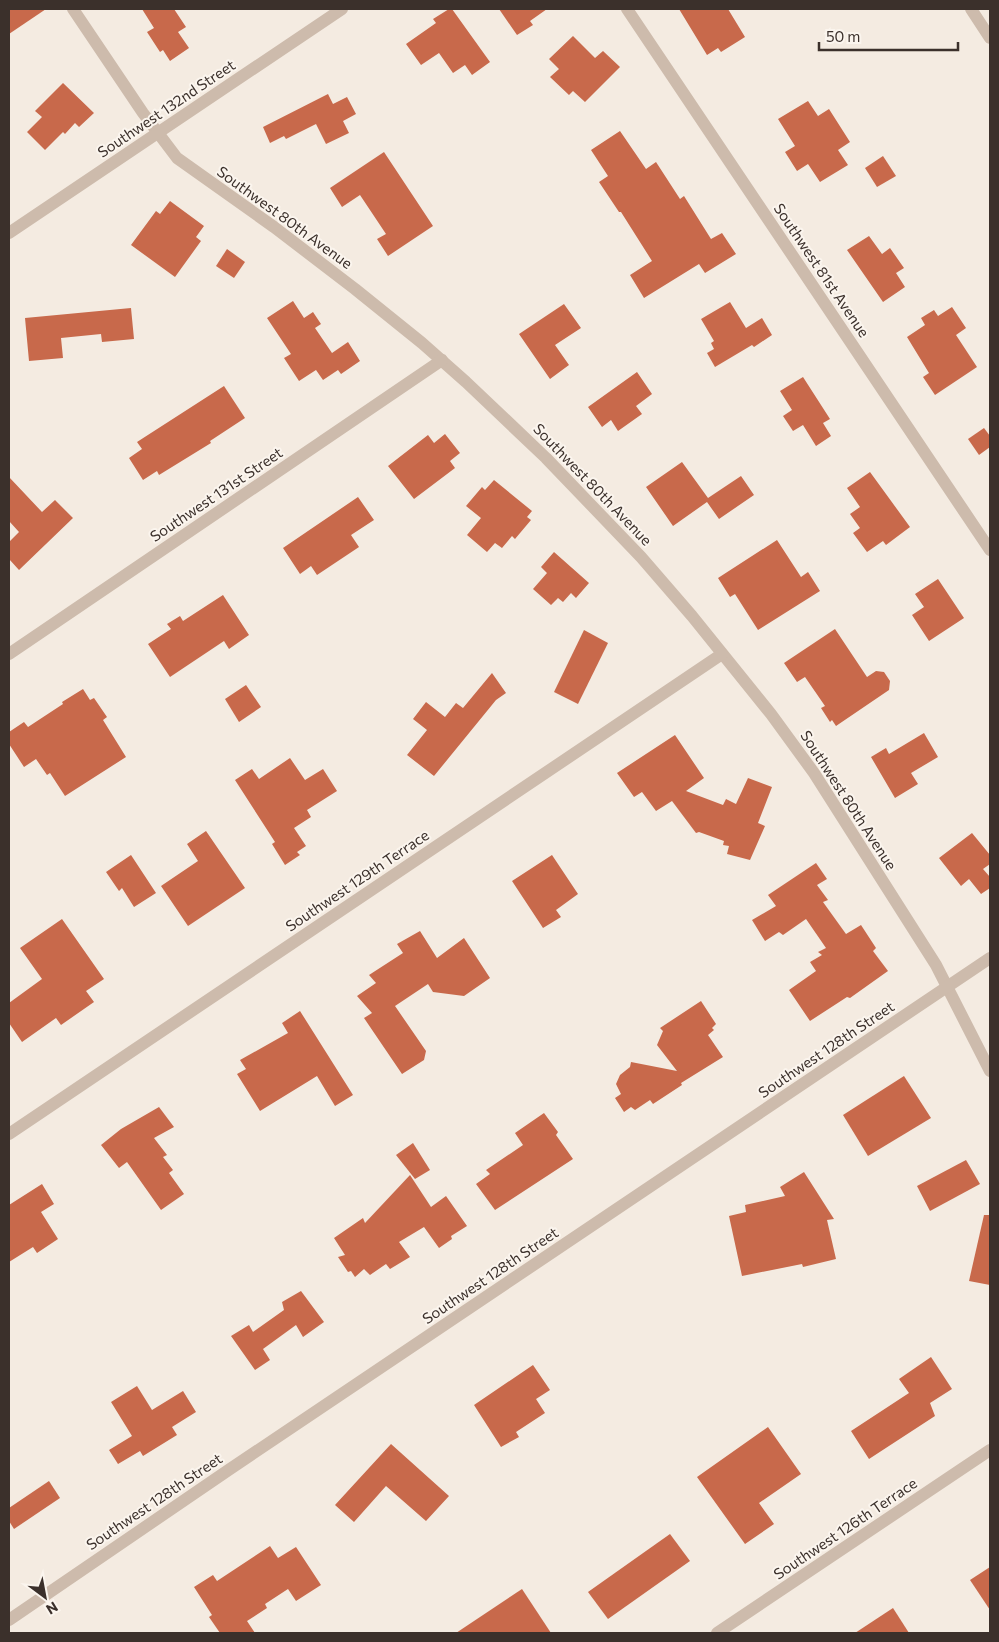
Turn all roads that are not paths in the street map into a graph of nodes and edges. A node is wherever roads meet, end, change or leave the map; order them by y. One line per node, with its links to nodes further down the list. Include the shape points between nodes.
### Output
1 (73, 9): 6 (street, Southwest 80th Avenue)
2 (342, 9): 6 (street, Southwest 132nd Street)
3 (627, 9): 9 (street, Southwest 81st Avenue)
4 (971, 9): 5 (street)
5 (990, 38)
6 (158, 133): 7 (street, Southwest 132nd Street); 8 (street, Southwest 80th Avenue, via 177,158 274,227)
7 (9, 233)
8 (442, 360): 10 (street, Southwest 131st Street); 11 (street, Southwest 80th Avenue, via 559,471 653,572)
9 (990, 550)
10 (9, 654)
11 (722, 654): 13 (street, Southwest 80th Avenue, via 814,773); 15 (street, Southwest 129th Terrace)
12 (990, 958): 13 (street, Southwest 128th Street)
13 (947, 987): 14 (street, Southwest 80th Avenue); 17 (street, Southwest 128th Street)
14 (990, 1071)
15 (9, 1134)
16 (990, 1450): 18 (street, Southwest 126th Terrace)
17 (9, 1620)
18 (717, 1633)

